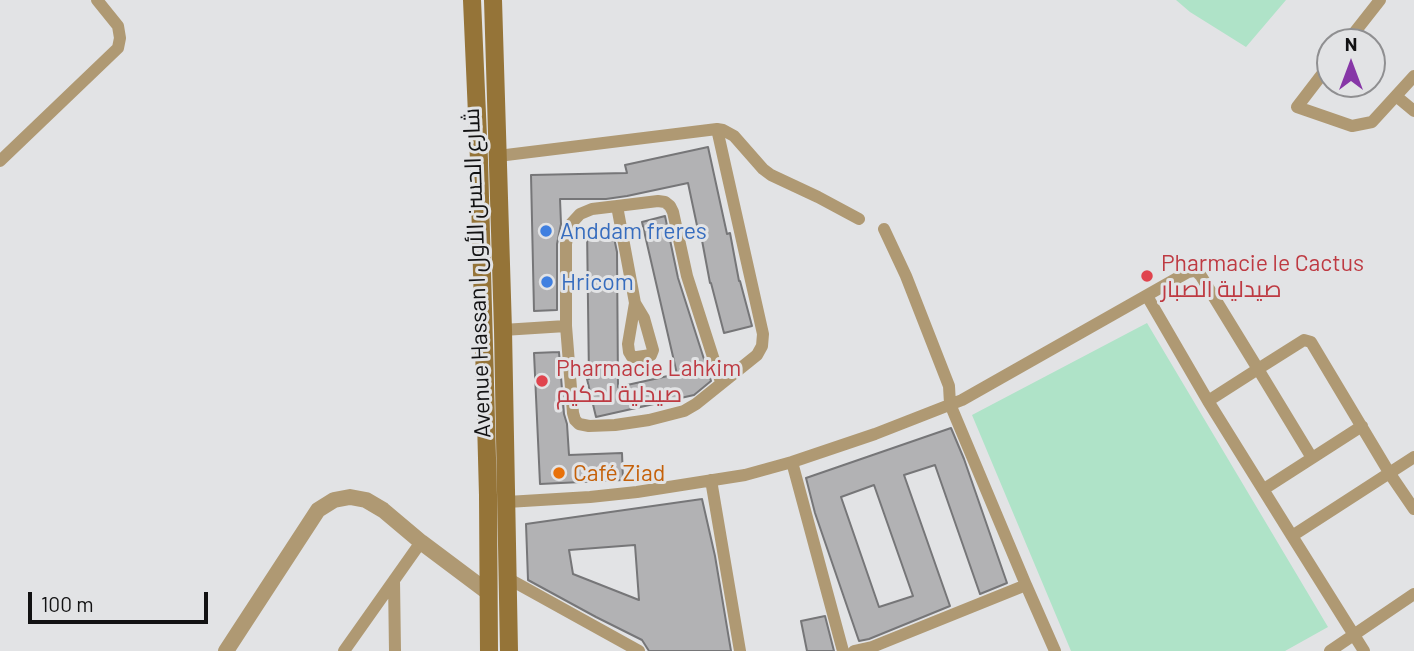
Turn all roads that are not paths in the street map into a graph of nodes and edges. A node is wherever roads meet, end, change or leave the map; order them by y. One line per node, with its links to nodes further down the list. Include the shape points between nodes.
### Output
1 (97, 0): 12 (street, via 118,26 118,48)
2 (472, 0): 38 (main road)
3 (493, 0): 11 (main road, Avenue Hassan I شارع الحسن الأول)
4 (1380, 0): 5 (street)
5 (1358, 28)
6 (1414, 76): 8 (street)
7 (1316, 82): 8 (street, via 1297,107 1352,126 1372,122)
8 (1396, 96): 9 (street)
9 (1414, 111)
10 (717, 129): 11 (street); 14 (street, via 734,136 771,175); 21 (street, via 763,334 757,355)
11 (498, 156): 19 (main road, Avenue Hassan I شارع الحسن الأول)
12 (0, 161)
13 (617, 206): 17 (street); 18 (street, via 592,209 569,226); 21 (street, via 658,201 670,206 687,276)
14 (859, 219)
15 (884, 229): 23 (street, via 949,386)
16 (1147, 296): 20 (street, via 1188,272 1197,272); 22 (street); 23 (street)
17 (635, 303)
18 (566, 326): 19 (street); 21 (street, via 573,414 579,424 615,425 684,411)
19 (503, 330): 31 (main road, Avenue Hassan I شارع الحسن الأول)
20 (1258, 369): 22 (street); 24 (street, via 1300,342 1311,342); 26 (street)
21 (722, 382)
22 (1209, 401): 30 (street)
23 (950, 404): 27 (street); 37 (street)
24 (1362, 426): 26 (street); 28 (street)
25 (1414, 457): 28 (street)
26 (1312, 458): 30 (street)
27 (792, 462): 29 (street); 48 (street)
28 (1390, 474): 32 (street); 33 (street)
29 (711, 480): 31 (street, via 637,492); 47 (street)
30 (1264, 489): 33 (street)
31 (507, 502): 35 (main road, Avenue Hassan I شارع الحسن الأول)
32 (1414, 509)
33 (1292, 536): 40 (street)
34 (421, 542): 36 (street); 38 (street); 41 (street, via 366,500 334,500 318,510)
35 (509, 579): 45 (main road, Avenue Hassan I شارع الحسن الأول); 46 (street)
36 (394, 580): 42 (street); 43 (street)
37 (1026, 585): 49 (street); 50 (street)
38 (489, 593): 44 (main road)
39 (1414, 594): 40 (street)
40 (1354, 635): 51 (street); 52 (street)
41 (226, 651)
42 (345, 651)
43 (395, 651)
44 (489, 651)
45 (509, 651)
46 (639, 651)
47 (740, 651)
48 (844, 651)
49 (854, 651)
50 (1055, 651)
51 (1330, 651)
52 (1363, 651)

